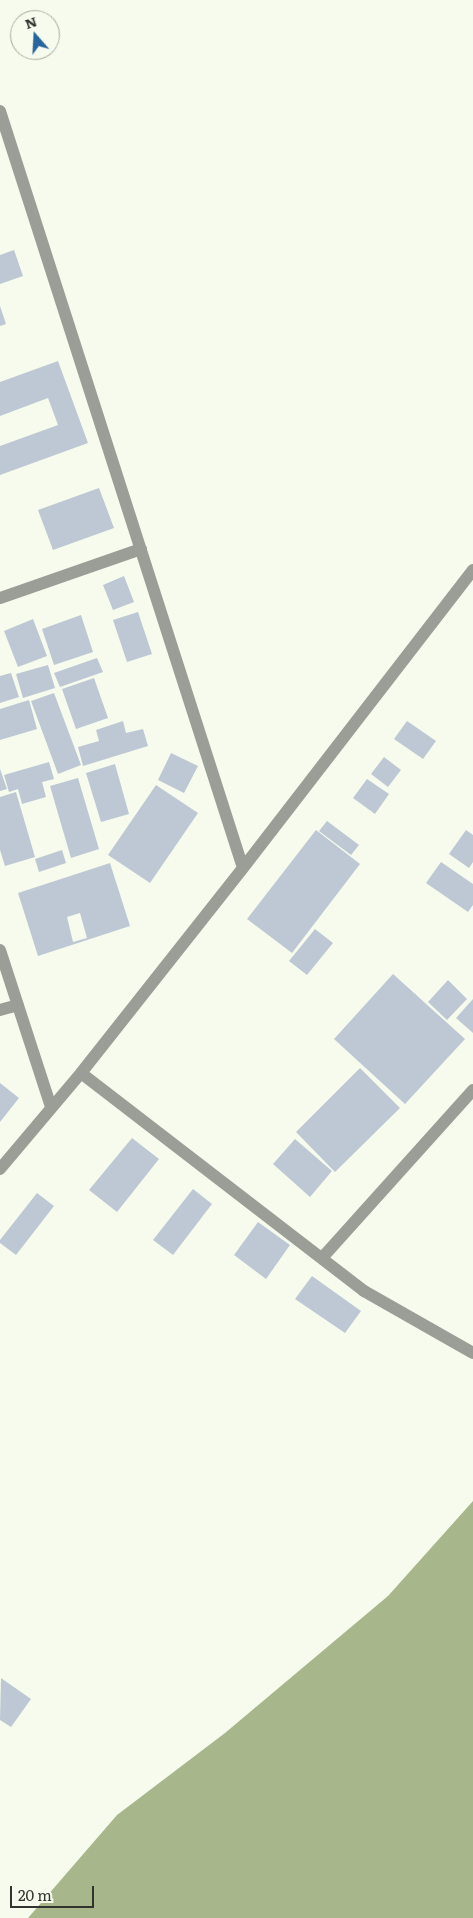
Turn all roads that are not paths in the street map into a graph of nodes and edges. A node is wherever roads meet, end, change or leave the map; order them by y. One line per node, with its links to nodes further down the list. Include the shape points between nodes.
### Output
1 (0, 111): 2 (street)
2 (141, 549): 4 (street); 5 (street)
3 (473, 570): 5 (street)
4 (0, 598)
5 (243, 868): 9 (street)
6 (0, 950): 7 (street)
7 (18, 1005): 8 (street); 11 (street)
8 (0, 1010)
9 (81, 1073): 11 (street); 13 (street)
10 (473, 1090): 13 (street)
11 (51, 1107): 12 (street)
12 (0, 1169)
13 (322, 1258): 14 (street, via 364,1291)
14 (473, 1353)

